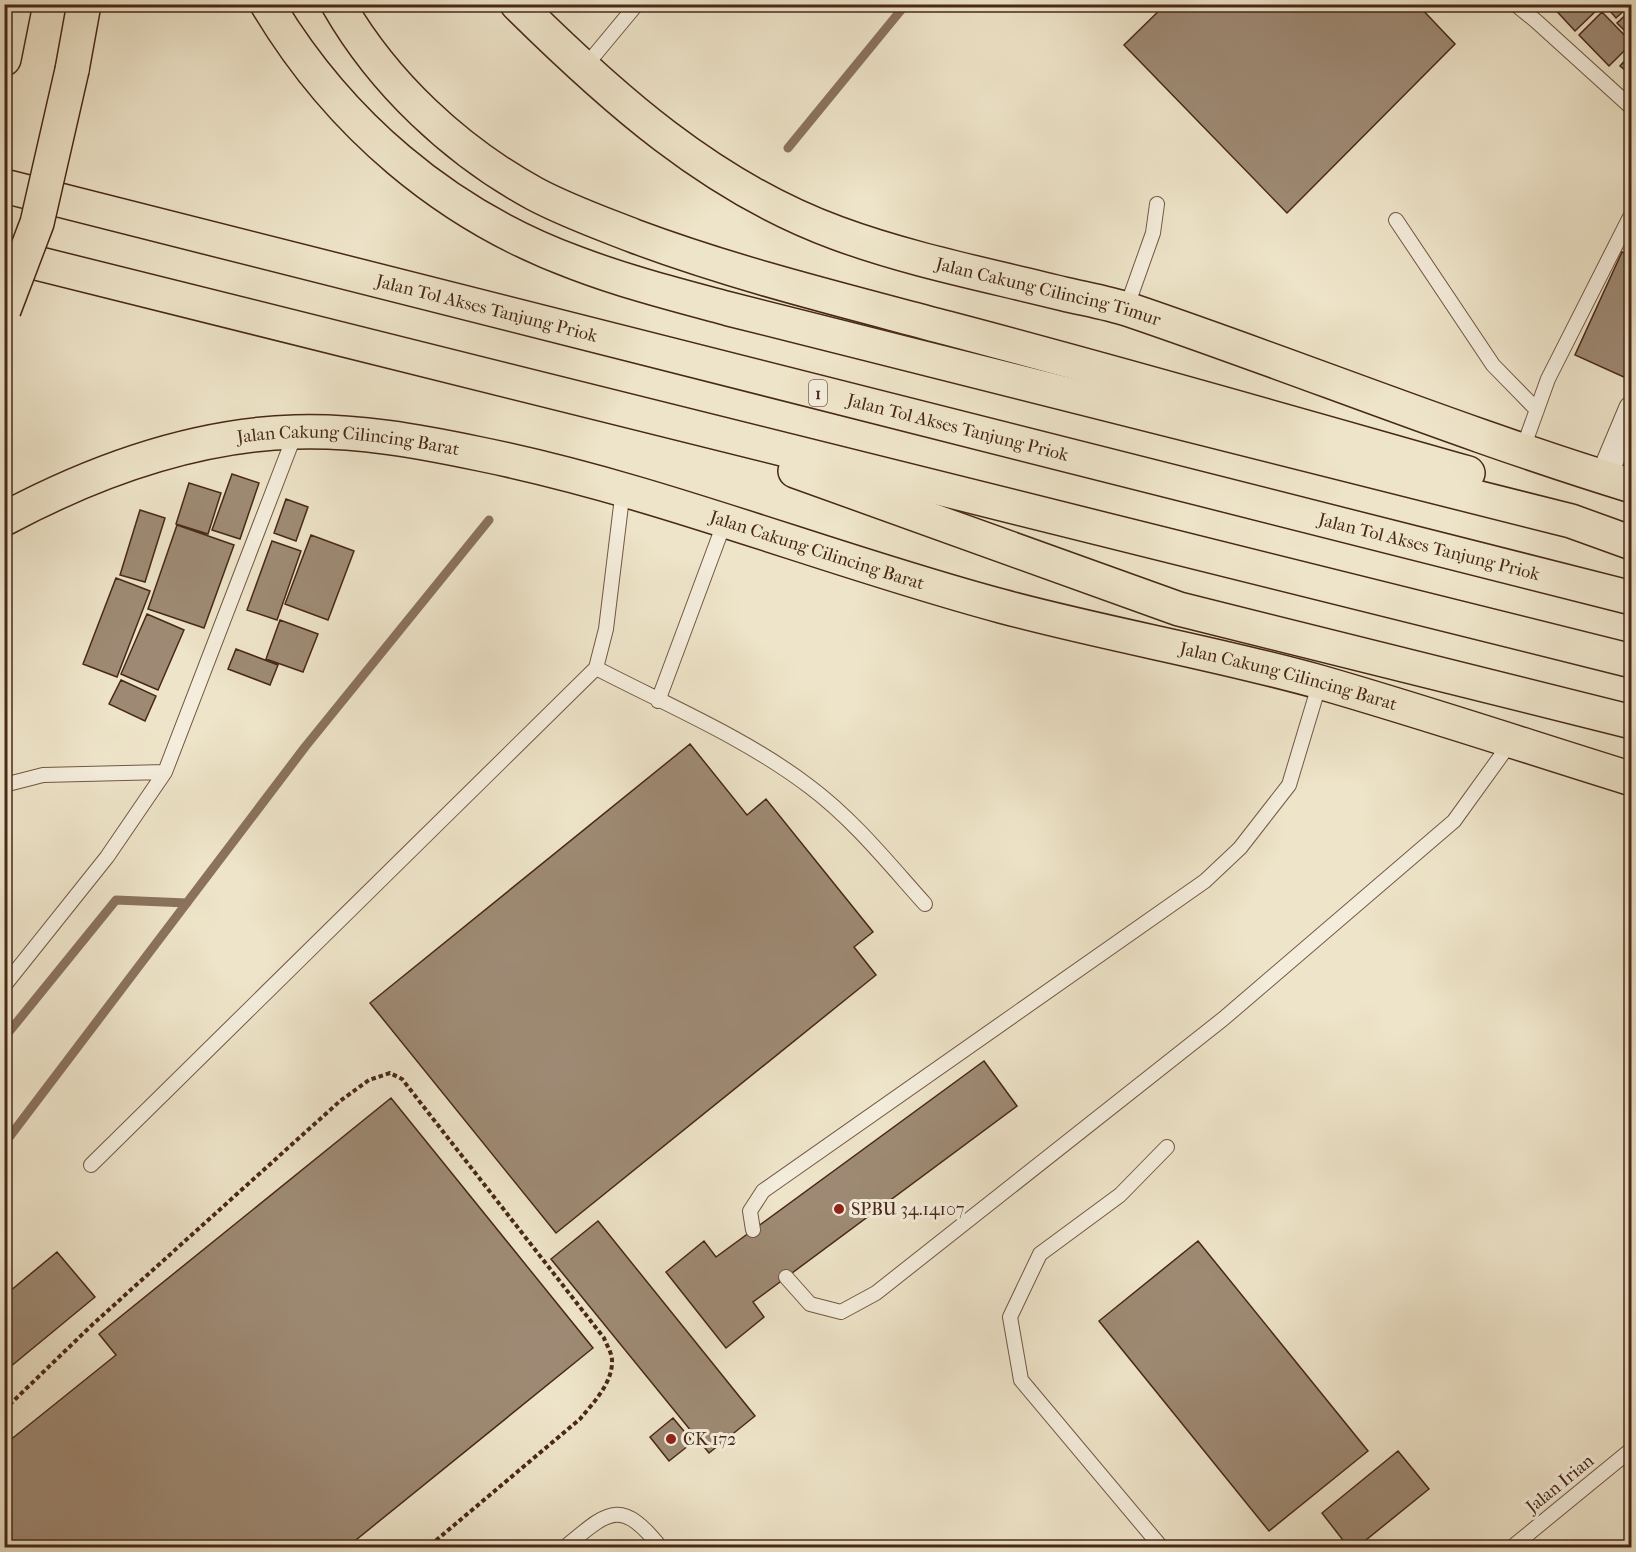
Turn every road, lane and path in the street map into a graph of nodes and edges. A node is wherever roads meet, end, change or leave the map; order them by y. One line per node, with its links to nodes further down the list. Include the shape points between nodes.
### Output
1 (15, 4): 8 (highway)
2 (84, 4): 18 (highway, bridge, via 37,223)
3 (267, 4): 30 (highway, via 315,77 384,149 473,214 574,263 772,321 1571,521)
4 (338, 4): 28 (highway, via 386,73 425,114 480,158 535,194 595,221 758,277)
5 (517, 4): 9 (highway, Jalan Cakung Cilincing Timur)
6 (637, 4): 9 (lane)
7 (1515, 4): 10 (lane)
8 (5, 57)
9 (583, 69): 17 (highway, Jalan Cakung Cilincing Timur, via 667,138 756,196 797,217 896,252)
10 (1632, 108)
11 (4, 186): 31 (highway, Jalan Tol Akses Tanjung Priok / 1)
12 (1157, 204): 17 (lane, via 1153,232)
13 (1632, 213): 21 (lane, via 1553,369)
14 (1396, 220): 21 (lane, via 1493,364)
15 (4, 255): 19 (highway)
16 (4, 273): 19 (highway)
17 (1126, 309): 24 (highway, Jalan Cakung Cilincing Timur)
18 (4, 310)
19 (298, 330): 20 (highway)
20 (626, 410): 32 (highway); 36 (highway, via 1179,609)
21 (1537, 410): 24 (lane)
22 (1632, 410): 25 (street)
23 (296, 432): 26 (highway, Jalan Cakung Cilincing Barat, via 411,440 518,462); 27 (highway, Jalan Cakung Cilincing Barat, via 251,435 141,459 74,485); 38 (lane)
24 (1521, 453): 25 (highway, Jalan Cakung Cilincing Timur)
25 (1617, 482)
26 (622, 502): 29 (highway, Jalan Cakung Cilincing Barat); 33 (lane, via 606,629)
27 (4, 519)
28 (1632, 519)
29 (721, 532): 34 (highway, Jalan Cakung Cilincing Barat, via 1001,606); 35 (lane)
30 (1632, 543)
31 (1632, 598)
32 (1632, 661)
33 (596, 668): 35 (lane); 44 (lane)
34 (1320, 682): 37 (highway, Jalan Cakung Cilincing Barat); 45 (lane, via 1289,785 1240,848 1205,881 764,1191 750,1211)
35 (658, 701): 41 (lane, via 736,741 811,788 857,829)
36 (1632, 722)
37 (1511, 741): 39 (highway, Jalan Cakung Cilincing Barat); 46 (lane, via 1454,821 1223,1019 876,1293 841,1311 810,1304)
38 (165, 772): 40 (lane, via 43,775); 42 (lane, via 107,857)
39 (1632, 779)
40 (4, 785)
41 (926, 904)
42 (4, 986)
43 (1167, 1147): 52 (lane, via 1119,1195 1040,1254 1010,1317 1021,1380)
44 (91, 1165)
45 (753, 1230)
46 (786, 1278)
47 (4, 1410): 49 (path, via 93,1324 340,1101 369,1080 390,1073 402,1078 424,1106 604,1338 613,1359 601,1394 580,1419)
48 (1632, 1449): 53 (lane, Jalan Irian)
49 (427, 1548)
50 (564, 1548): 51 (lane, via 604,1516 617,1514 630,1516 645,1527)
51 (661, 1548)
52 (1162, 1548)
53 (1511, 1548)

